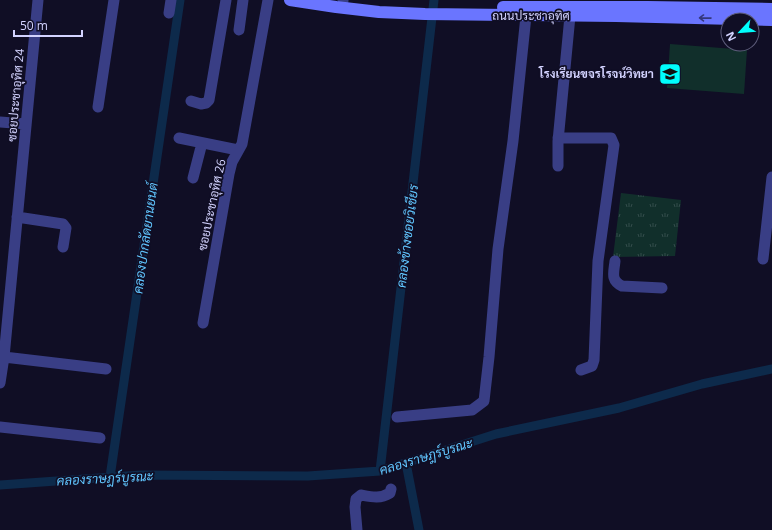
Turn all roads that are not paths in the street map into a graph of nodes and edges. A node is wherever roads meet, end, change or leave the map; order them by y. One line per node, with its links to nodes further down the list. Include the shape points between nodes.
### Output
1 (38, 0): 21 (street, ซอยประชาอุทิศ 24)
2 (114, 0): 19 (street)
3 (171, 0): 13 (street)
4 (226, 0): 18 (street, via 209,100 201,104)
5 (243, 0): 17 (street)
6 (268, 0): 25 (street, ซอยประชาอุทิศ 26, via 242,144)
7 (290, 0): 12 (main road, ถนนประชาอุทิศ, via 379,12)
8 (341, 0): 12 (main road, ถนนประชาอุทิศ)
9 (503, 8): 10 (main road, ถนนประชาอุทิศ); 12 (main road, ถนนประชาอุทิศ); 14 (main road, ถนนประชาอุทิศ)
10 (648, 8): 11 (main road, ถนนประชาอุทิศ); 15 (main road, ถนนประชาอุทิศ); 16 (main road, ถนนประชาอุทิศ, one-way to 10)
11 (772, 9)
12 (432, 11)
13 (169, 13)
14 (526, 16): 15 (main road, ถนนประชาอุทิศ); 40 (street, via 513,141 498,249 484,401 472,410)
15 (570, 16): 23 (street)
16 (772, 20)
17 (239, 30)
18 (191, 101)
19 (98, 107)
20 (0, 122): 21 (street)
21 (26, 124): 29 (street, ซอยประชาอุทิศ 24)
22 (179, 138): 24 (street)
23 (558, 138): 26 (street); 37 (street, via 611,138 614,145 598,262 594,360 592,366)
24 (202, 143): 25 (street); 28 (street)
25 (238, 150): 34 (street, ซอยประชาอุทิศ 26, via 229,174)
26 (558, 166)
27 (772, 177): 31 (street)
28 (193, 178)
29 (17, 217): 30 (street, via 63,224 66,228); 35 (street, ซอยประชาอุทิศ 24)
30 (63, 247)
31 (763, 259)
32 (615, 261): 33 (street, via 616,283 622,286)
33 (662, 288)
34 (203, 323)
35 (4, 357): 36 (street); 38 (street, ซอยประชาอุทิศ 24)
36 (106, 370)
37 (581, 370)
38 (0, 378): 39 (street, ซอยประชาอุทิศ 24)
39 (0, 383)
40 (397, 417)
41 (0, 427): 42 (street)
42 (100, 438)
43 (391, 489): 44 (street, via 384,497 361,495 356,499)
44 (357, 530)

